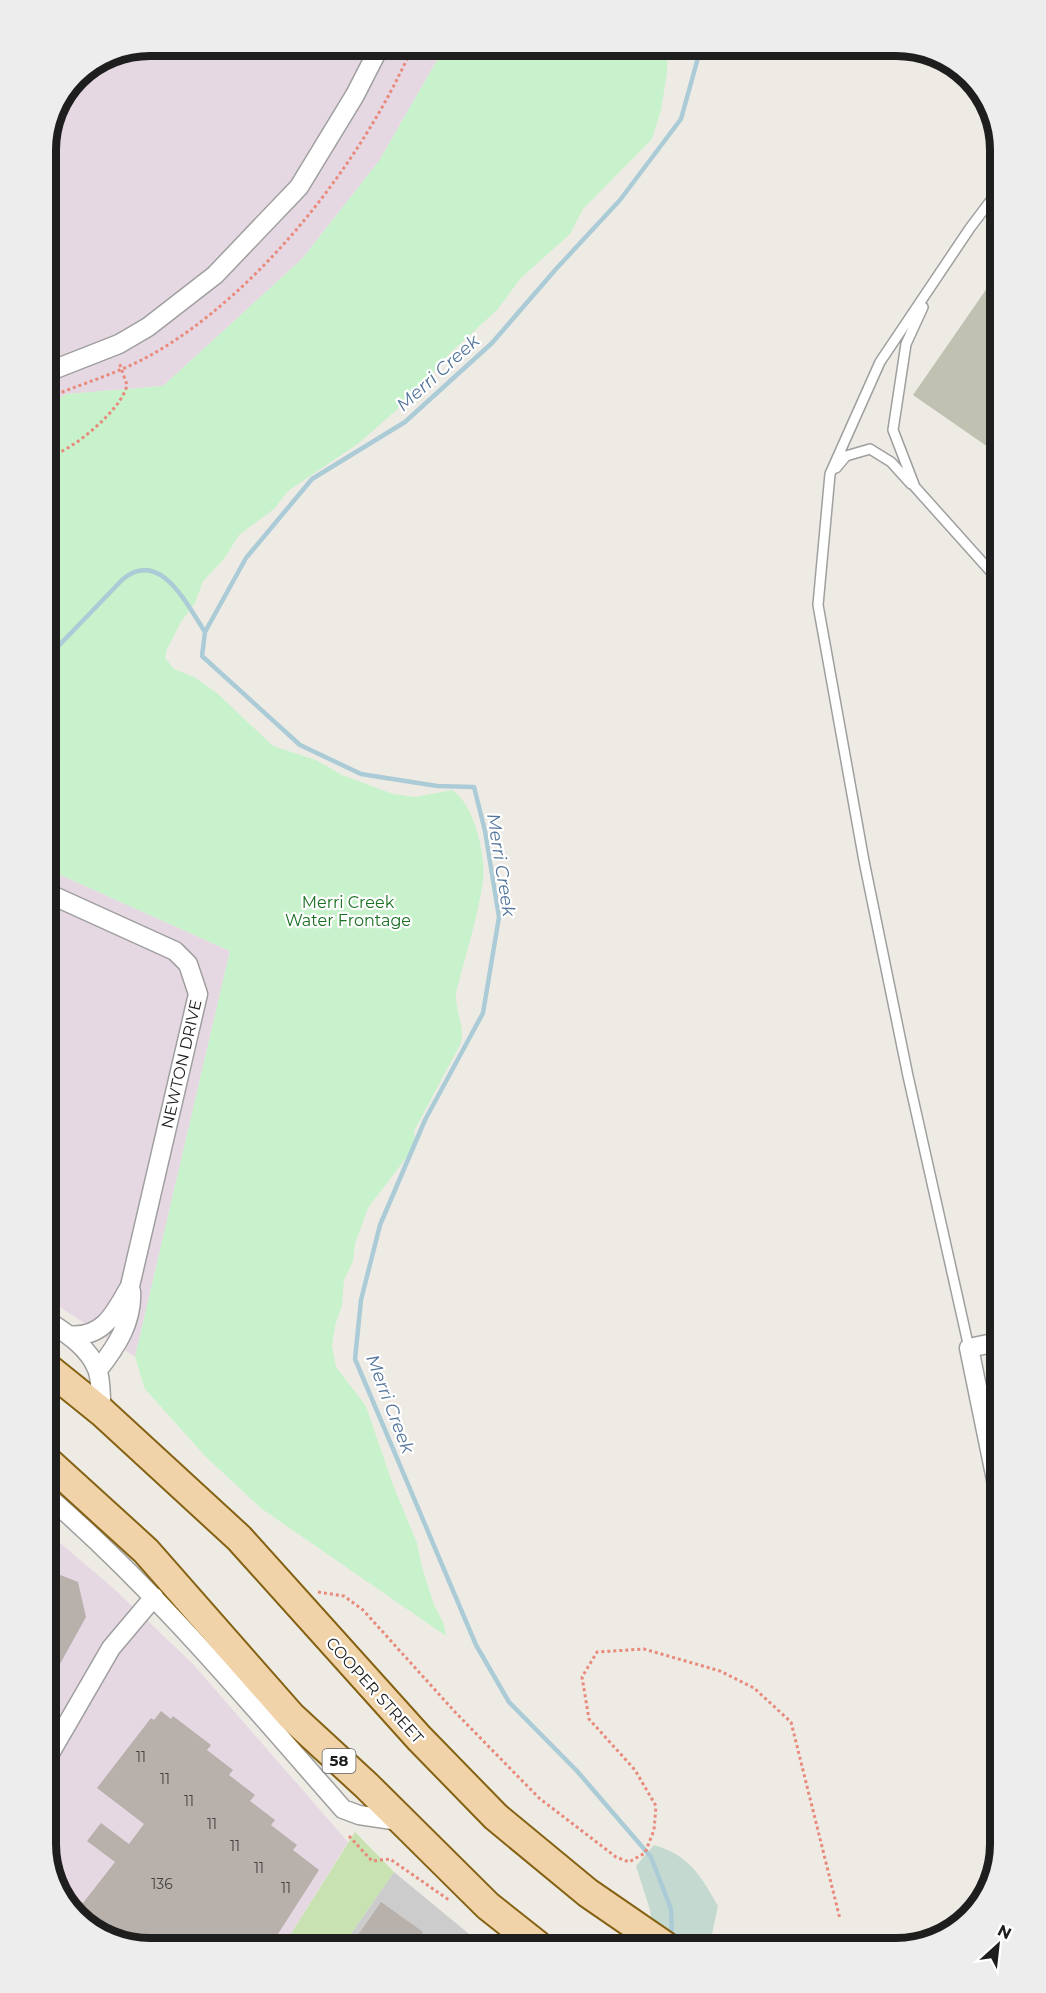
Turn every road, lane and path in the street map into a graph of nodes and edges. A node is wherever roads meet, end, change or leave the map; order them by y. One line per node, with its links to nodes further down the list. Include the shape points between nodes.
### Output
1 (375, 56): 4 (street, via 299,187 216,275 148,327)
2 (990, 203): 3 (lane)
3 (938, 276): 7 (lane, via 880,362); 8 (lane, via 906,344 893,430)
4 (110, 347): 5 (street); 6 (path, via 125,375 125,393 85,435)
5 (56, 369)
6 (56, 454)
7 (830, 474): 8 (lane, via 846,456 870,449 891,462); 14 (lane, via 818,605 903,1054)
8 (915, 487): 9 (lane)
9 (990, 571)
10 (56, 897): 11 (street, NEWTON DRIVE, via 175,951 188,964 197,985)
11 (130, 1287): 13 (street, NEWTON DRIVE, via 112,1318 99,1330 84,1336); 15 (street, NEWTON DRIVE, via 130,1310 122,1334)
12 (56, 1327): 13 (street)
13 (68, 1335): 15 (street)
14 (978, 1346): 18 (street)
15 (98, 1370): 17 (street)
16 (56, 1375): 17 (main road, COOPER STREET)
17 (102, 1412): 21 (main road, COOPER STREET, via 239,1538)
18 (990, 1428)
19 (56, 1469): 24 (main road, 58, via 146,1551 291,1716)
20 (56, 1503): 22 (street, via 99,1540)
21 (286, 1592): 27 (path, via 344,1596 363,1610 539,1798 616,1857 629,1862 645,1853 654,1830 656,1806 634,1770 589,1719 582,1677 597,1652 644,1649 720,1671 754,1688 791,1722); 29 (main road, COOPER STREET, via 496,1817 588,1893)
22 (154, 1597): 23 (street, via 111,1648); 24 (street, via 343,1809)
23 (56, 1743)
24 (399, 1821): 28 (main road, 58, via 488,1906)
25 (349, 1836): 26 (path, via 372,1861 390,1859)
26 (458, 1906)
27 (840, 1919)
28 (528, 1938)
29 (653, 1938)

